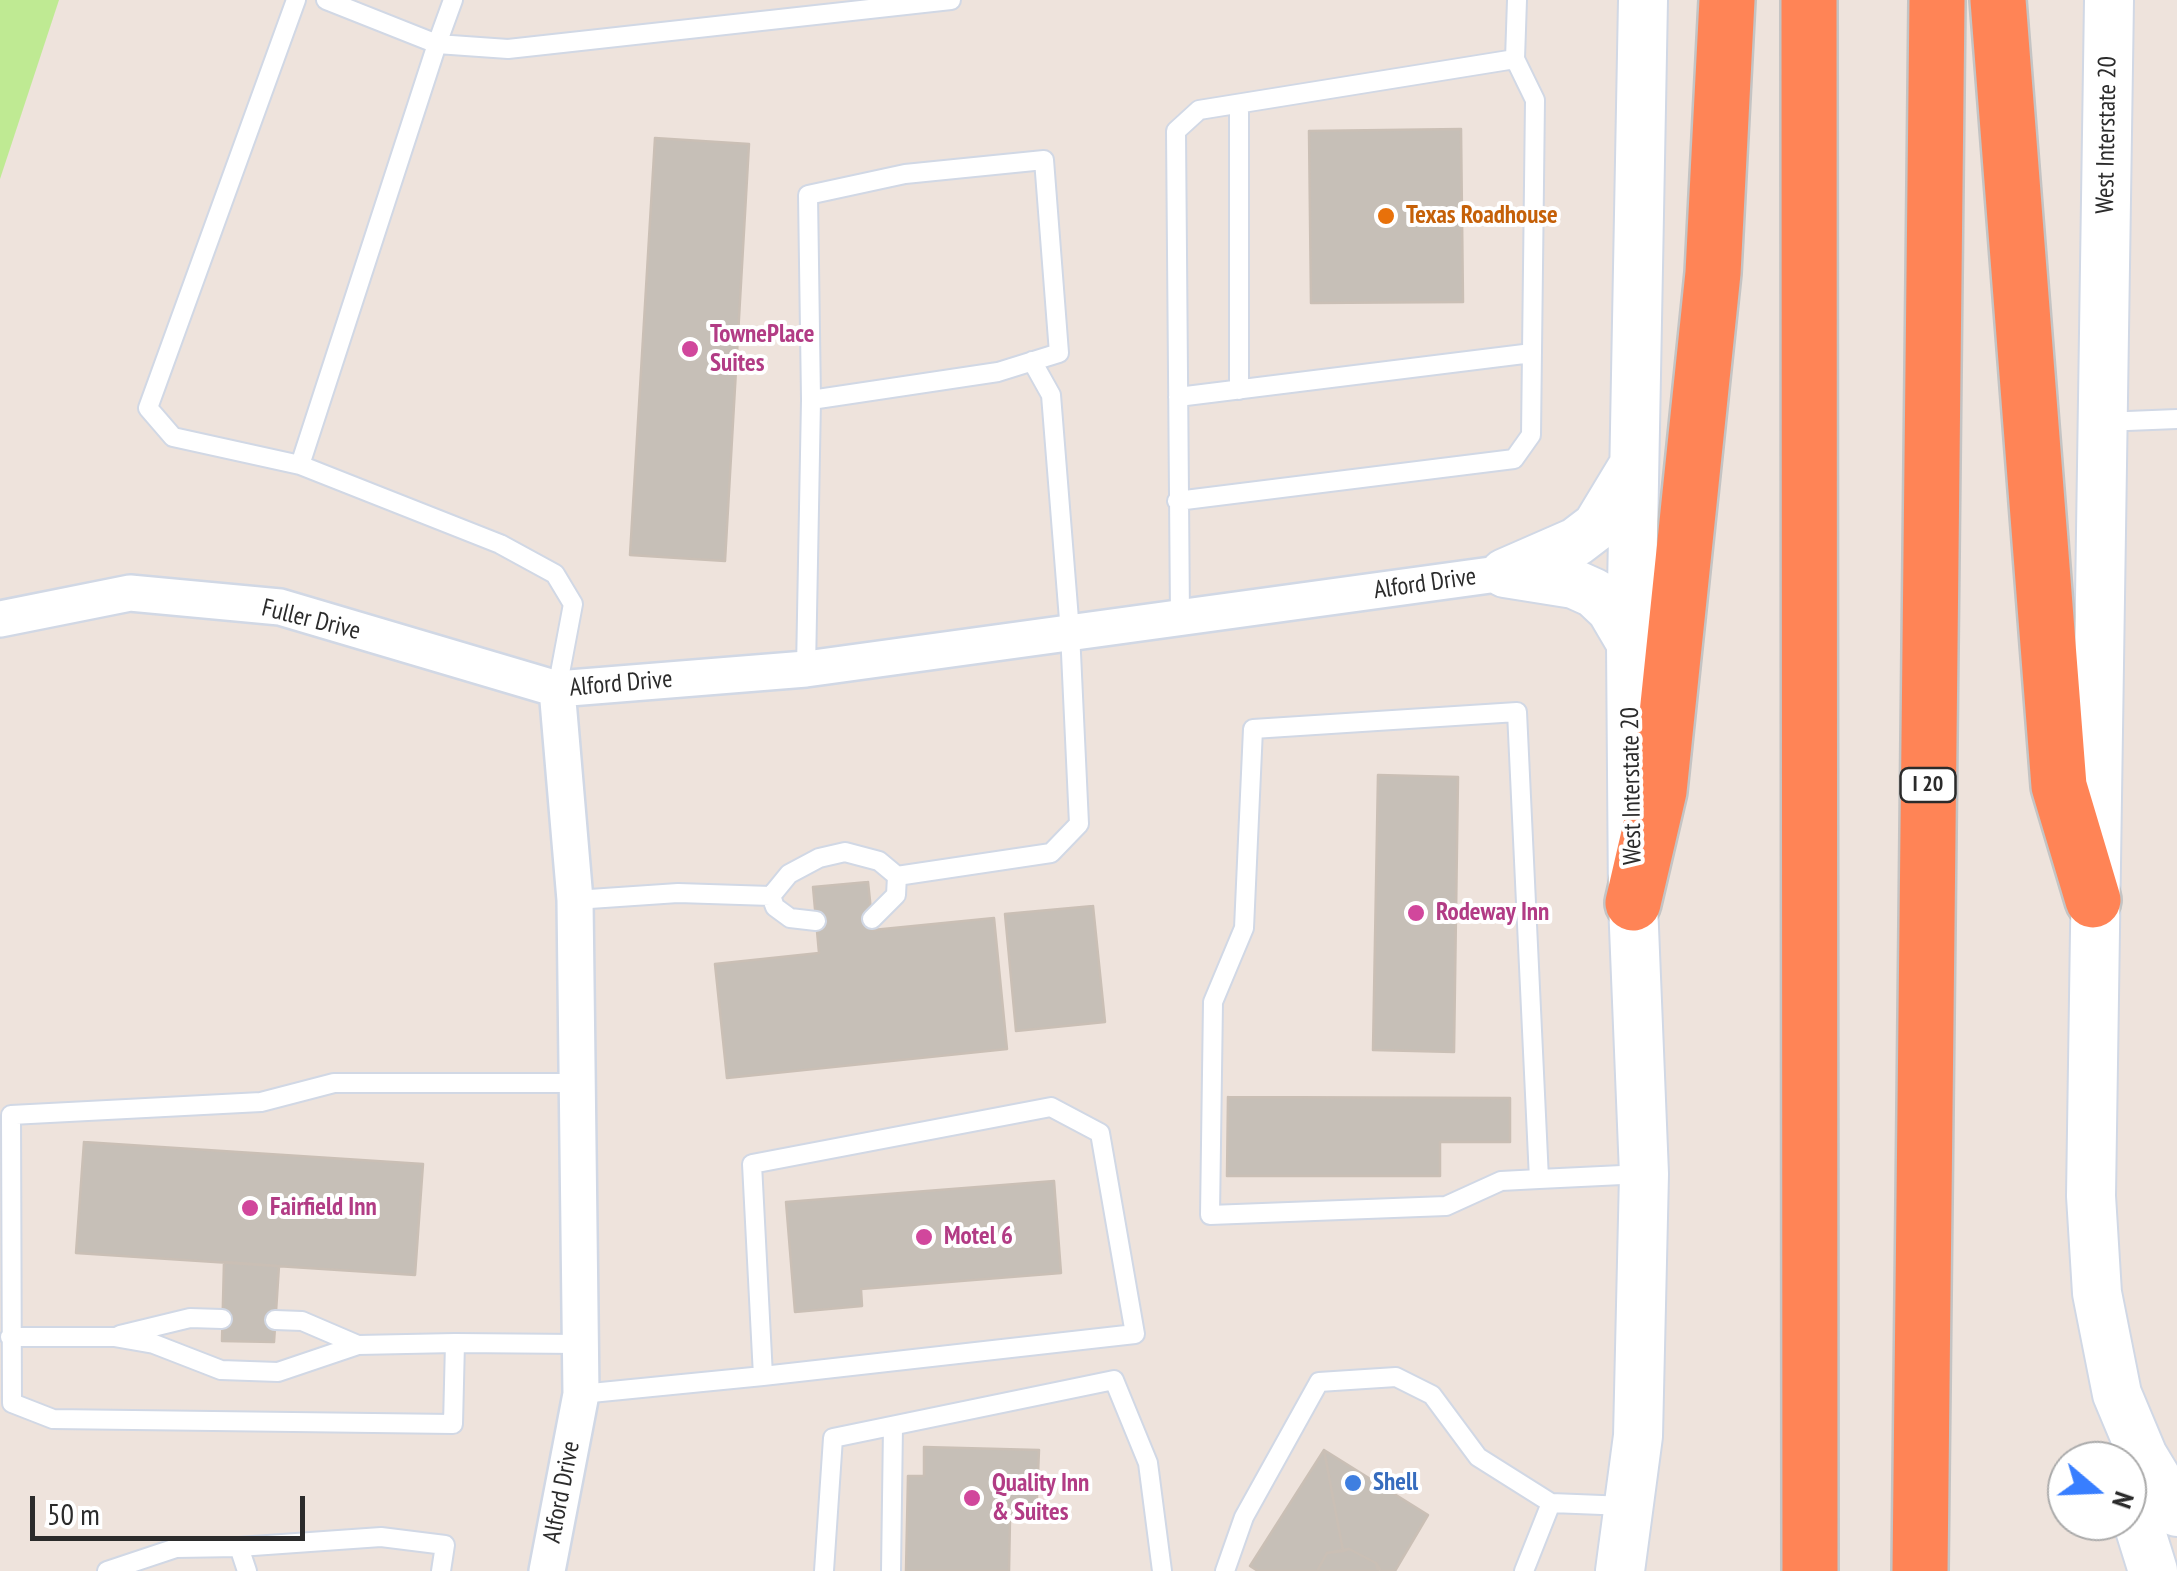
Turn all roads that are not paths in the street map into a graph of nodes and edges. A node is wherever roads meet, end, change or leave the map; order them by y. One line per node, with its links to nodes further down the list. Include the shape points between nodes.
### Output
1 (296, 0): 22 (lane, via 148,408 173,438)
2 (326, 0): 12 (lane)
3 (454, 0): 12 (lane)
4 (951, 0): 12 (lane, via 508,49)
5 (1517, 0): 13 (lane)
6 (1643, 0): 23 (main road, West Interstate 20)
7 (1726, 0): 36 (highway, via 1714,273 1659,791)
8 (1809, 0): 66 (highway)
9 (1937, 0): 67 (highway, I 20)
10 (1998, 0): 35 (highway, via 2059,786)
11 (2109, 0): 21 (main road, West Interstate 20)
12 (437, 44): 22 (lane)
13 (1515, 59): 14 (lane); 15 (lane, via 1535,100)
14 (1239, 104): 17 (lane); 18 (lane, via 1198,110 1176,131)
15 (1532, 353): 17 (lane); 24 (lane, via 1531,435 1514,459)
16 (1032, 361): 19 (lane); 19 (lane, via 1059,353 1044,160 905,174 808,196); 28 (lane, via 1052,395)
17 (1239, 390): 18 (lane)
18 (1178, 398): 24 (lane)
19 (811, 400): 30 (lane)
20 (2177, 420): 21 (lane)
21 (2103, 422): 35 (main road, West Interstate 20)
22 (300, 465): 31 (lane, via 500,544 555,574 573,604)
23 (1633, 465): 25 (main road, via 1598,526); 29 (main road, West Interstate 20)
24 (1177, 501): 26 (lane)
25 (1504, 573): 26 (street, Alford Drive); 29 (main road, via 1594,593)
26 (1180, 617): 28 (street, Alford Drive)
27 (0, 619): 31 (street, Fuller Drive, via 130,593 280,607)
28 (1070, 632): 30 (street, Alford Drive); 32 (lane, via 1079,824 1051,853)
29 (1631, 643): 36 (main road, West Interstate 20)
30 (806, 668): 31 (street, Alford Drive)
31 (557, 689): 34 (street, Alford Drive)
32 (897, 876): 33 (lane, via 879,860 845,852 788,874); 37 (lane, via 896,895)
33 (770, 896): 34 (lane); 38 (lane, via 790,918)
34 (575, 900): 39 (street, Alford Drive)
35 (2093, 900): 52 (main road, West Interstate 20, via 2091,1196 2097,1293 2117,1394)
36 (1633, 903): 40 (main road, West Interstate 20)
37 (872, 918)
38 (816, 921)
39 (578, 1083): 45 (lane, via 334,1084 261,1102 11,1116); 47 (street, Alford Drive)
40 (1644, 1174): 41 (lane); 54 (main road, West Interstate 20, via 1638,1436)
41 (1539, 1179): 41 (lane, via 1501,1181 1446,1206 1210,1215 1213,1002 1244,928 1253,729 1517,712)
42 (222, 1319): 44 (lane, via 190,1318)
43 (276, 1320): 48 (lane, via 302,1321)
44 (114, 1336): 45 (lane); 48 (lane, via 221,1370 278,1372)
45 (10, 1337): 46 (lane, via 12,1404 53,1419 453,1424)
46 (455, 1344): 47 (lane); 48 (lane)
47 (580, 1344): 50 (street, Alford Drive)
48 (358, 1345)
49 (763, 1376): 49 (lane, via 1135,1334 1100,1134 1051,1107 752,1164); 50 (lane)
50 (580, 1394): 59 (street, Alford Drive)
51 (894, 1426): 60 (lane, via 832,1438); 61 (lane); 62 (lane, via 1114,1380 1148,1463)
52 (2165, 1486): 68 (main road, via 2139,1526)
53 (1551, 1503): 54 (lane); 63 (lane, via 1478,1457 1432,1395 1396,1377 1319,1382 1244,1517); 64 (lane)
54 (1630, 1506): 65 (main road, West Interstate 20)
55 (239, 1547): 56 (lane, via 176,1548); 57 (lane); 58 (lane, via 397,1539 445,1545)
56 (107, 1571)
57 (247, 1571)
58 (441, 1571)
59 (547, 1571)
60 (824, 1571)
61 (891, 1571)
62 (1162, 1571)
63 (1225, 1571)
64 (1524, 1571)
65 (1620, 1571)
66 (1810, 1571)
67 (1920, 1571)
68 (2153, 1571)

